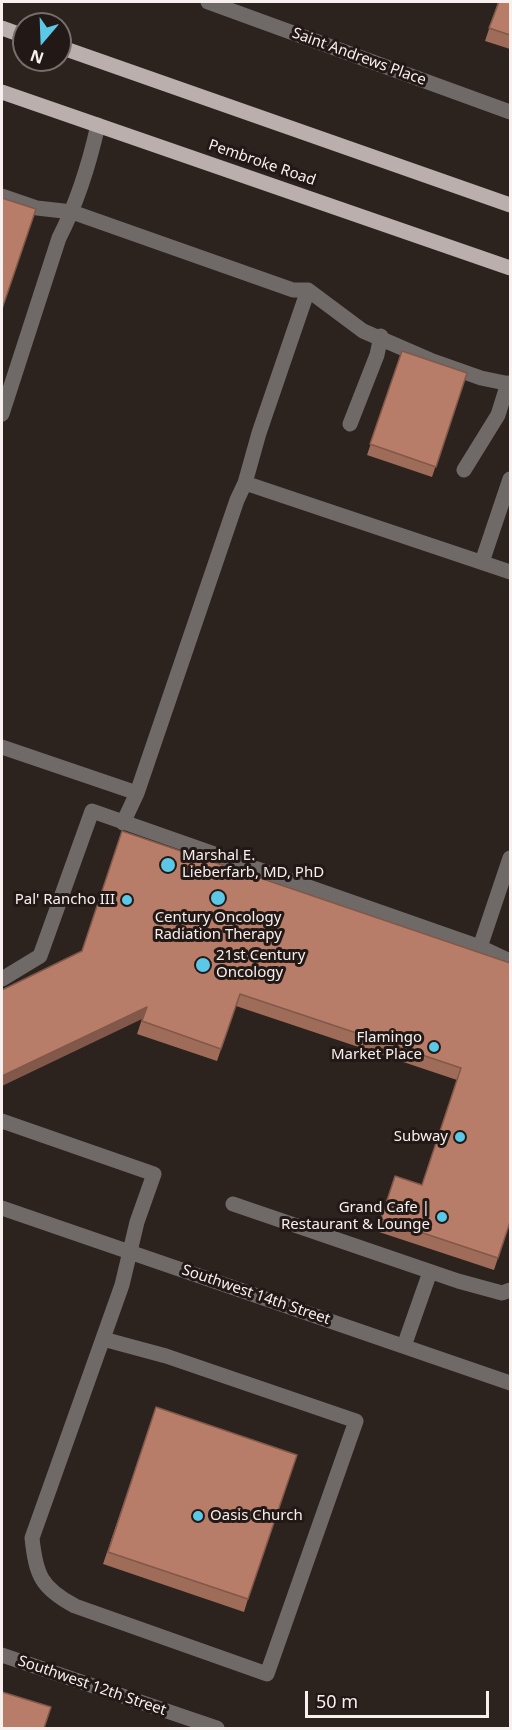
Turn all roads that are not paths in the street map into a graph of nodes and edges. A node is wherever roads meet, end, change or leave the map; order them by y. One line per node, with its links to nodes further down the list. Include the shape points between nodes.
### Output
1 (208, 2): 4 (street, Saint Andrews Place)
2 (72, 51): 7 (main road)
3 (2, 92): 5 (main road, Pembroke Road)
4 (510, 112)
5 (98, 125): 8 (street, via 87,173); 9 (main road, Pembroke Road)
6 (2, 195): 8 (street, via 37,208)
7 (510, 205)
8 (72, 212): 10 (street, via 293,290); 13 (street, via 59,238)
9 (510, 268)
10 (308, 290): 11 (street, via 363,331); 16 (street)
11 (381, 336): 12 (street, via 430,360); 14 (street)
12 (509, 384): 15 (street, via 498,415)
13 (2, 414)
14 (351, 424)
15 (464, 470)
16 (245, 483): 18 (street); 21 (street)
17 (509, 487): 18 (street)
18 (482, 562): 19 (street)
19 (510, 572)
20 (2, 747): 21 (street)
21 (137, 793): 22 (street)
22 (123, 823): 24 (street); 26 (street, via 92,811 40,956)
23 (510, 858): 24 (street)
24 (480, 947): 25 (street)
25 (510, 961)
26 (2, 979)
27 (2, 1121): 30 (street, via 154,1174)
28 (233, 1204): 31 (street)
29 (2, 1208): 30 (street, Southwest 14th Street)
30 (129, 1251): 33 (street); 34 (street, Southwest 14th Street)
31 (430, 1272): 32 (street, via 502,1293); 34 (street)
32 (510, 1290)
33 (103, 1339): 33 (street, via 32,1538 35,1567 60,1598 75,1606 267,1674 356,1421 166,1356)
34 (404, 1346): 35 (street, Southwest 14th Street)
35 (510, 1383)
36 (2, 1655): 37 (street, Southwest 12th Street)
37 (217, 1728)

